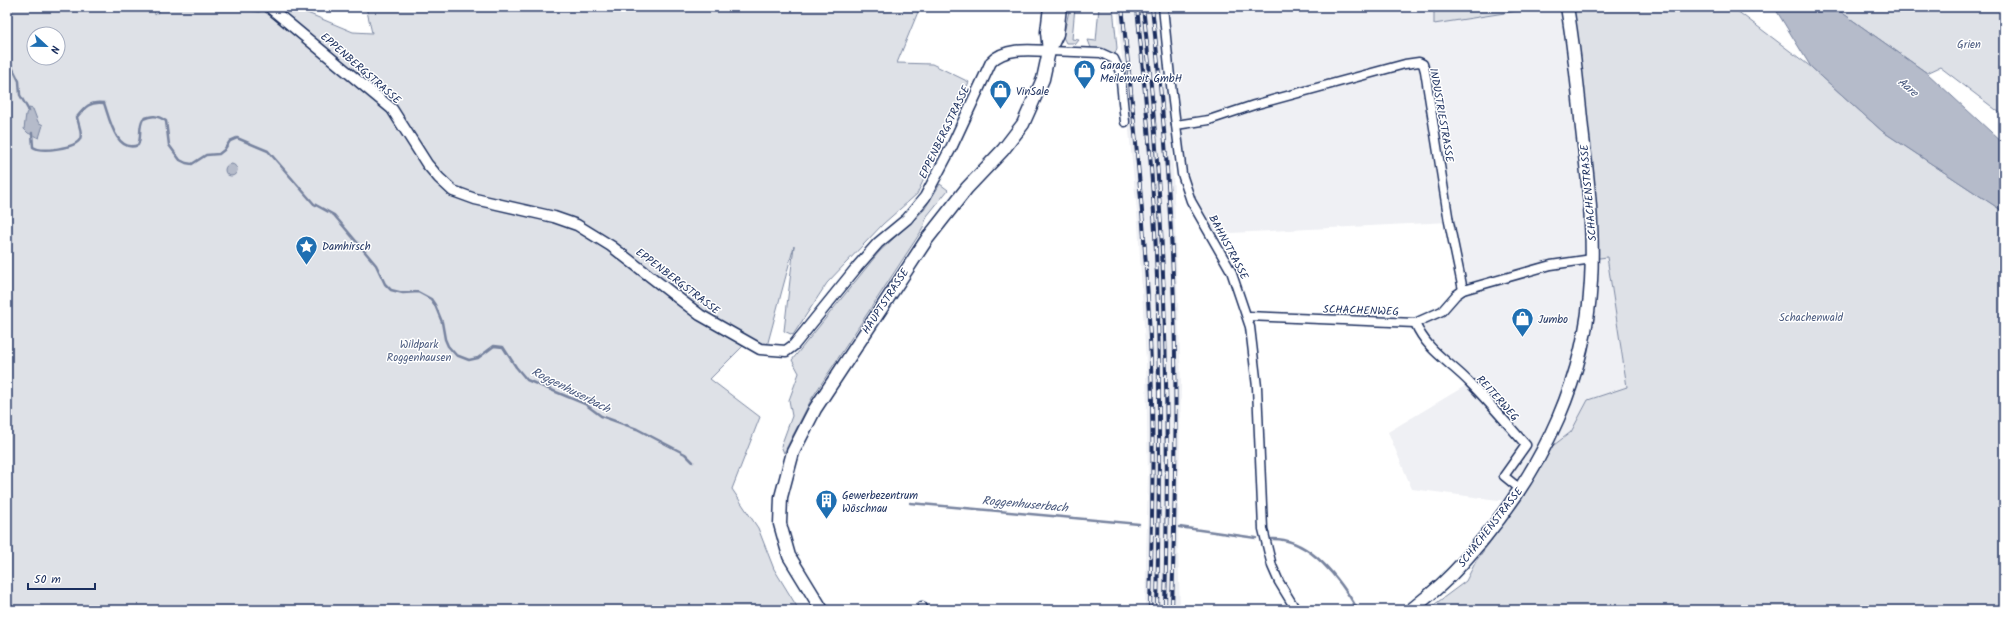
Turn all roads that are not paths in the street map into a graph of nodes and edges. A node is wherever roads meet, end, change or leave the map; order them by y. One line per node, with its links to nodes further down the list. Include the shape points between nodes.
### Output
1 (269, 7): 6 (street, EPPENBERGSTRASSE, via 392,109 427,164 453,191 475,199 554,216 577,226 611,246 700,315 760,349 775,351 786,350 794,345 857,266 925,197 996,56 1028,50)
2 (1050, 7): 6 (main road, HAUPTSTRASSE, via 1047,32)
3 (1060, 7): 6 (main road, HAUPTSTRASSE, via 1057,34)
4 (1163, 7): 8 (street, BAHNSTRASSE)
5 (1567, 7): 9 (main road, SCHACHENSTRASSE, via 1592,221)
6 (1049, 51): 7 (street, via 1101,53 1114,59 1120,69); 14 (main road, HAUPTSTRASSE, via 1040,87 1022,124 927,239 815,409 800,437 783,486 780,509 784,540 797,572)
7 (1125, 122)
8 (1176, 125): 10 (street, INDUSTRIESTRASSE, via 1209,120 1254,105 1405,64 1423,64 1449,222); 11 (street, BAHNSTRASSE, via 1180,163 1192,201 1231,271)
9 (1592, 259): 10 (street, via 1551,265); 13 (main road, SCHACHENSTRASSE, via 1589,307 1576,370 1551,434)
10 (1464, 290): 12 (street, SCHACHENWEG, via 1442,311)
11 (1247, 316): 12 (street, SCHACHENWEG); 15 (street, BAHNSTRASSE, via 1257,387 1263,529 1272,566)
12 (1415, 323): 13 (street, REITERWEG, via 1422,338 1430,347 1470,383 1526,445 1504,476)
13 (1520, 489): 16 (main road, SCHACHENSTRASSE, via 1467,558 1447,580)
14 (822, 610)
15 (1296, 610)
16 (1411, 610)

